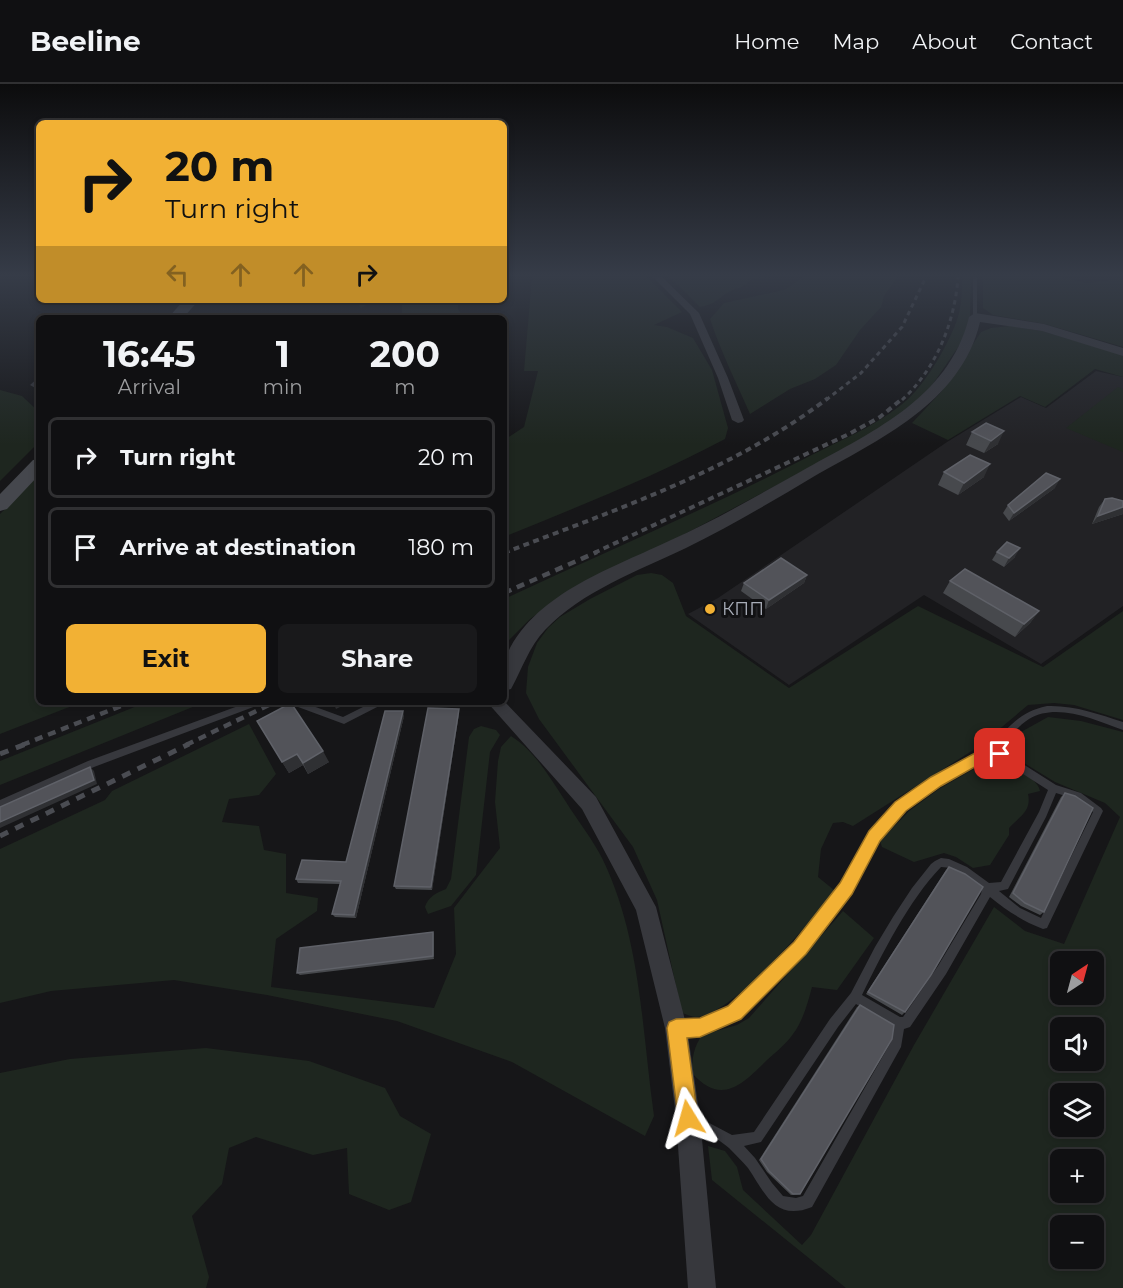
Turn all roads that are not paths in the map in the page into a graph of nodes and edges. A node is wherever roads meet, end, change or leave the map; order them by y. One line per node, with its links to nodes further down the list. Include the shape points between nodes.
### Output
1 (703, 333): 5 (street)
2 (971, 333): 8 (street, via 934,393 914,412 873,440 723,523 578,596 539,624)
3 (1061, 333): 4 (street)
4 (1123, 352)
5 (738, 420)
6 (36, 467): 7 (main road)
7 (0, 505)
8 (507, 677)
9 (250, 705): 16 (lane, via 91,764)
10 (301, 705): 11 (lane, via 344,721)
11 (374, 705)
12 (498, 705): 20 (street, via 589,803 646,907)
13 (1123, 726): 14 (lane, via 1057,708 1037,712 997,744)
14 (1000, 754): 15 (lane); 20 (lane, via 986,753 901,806 874,836 846,888 808,939 735,1012 700,1028)
15 (1053, 788): 17 (lane, via 1004,886); 17 (lane, via 1078,796 1098,811 1043,924 1015,912)
16 (0, 804)
17 (987, 888): 18 (lane, via 952,864 937,865 892,930); 19 (lane, via 942,970 906,1023)
18 (855, 997): 19 (lane); 22 (lane, via 757,1138)
19 (899, 1023): 22 (lane, via 897,1043 807,1202 795,1206 782,1204)
20 (676, 1028): 21 (street)
21 (688, 1118): 22 (lane); 23 (street)
22 (731, 1141)
23 (702, 1288)

